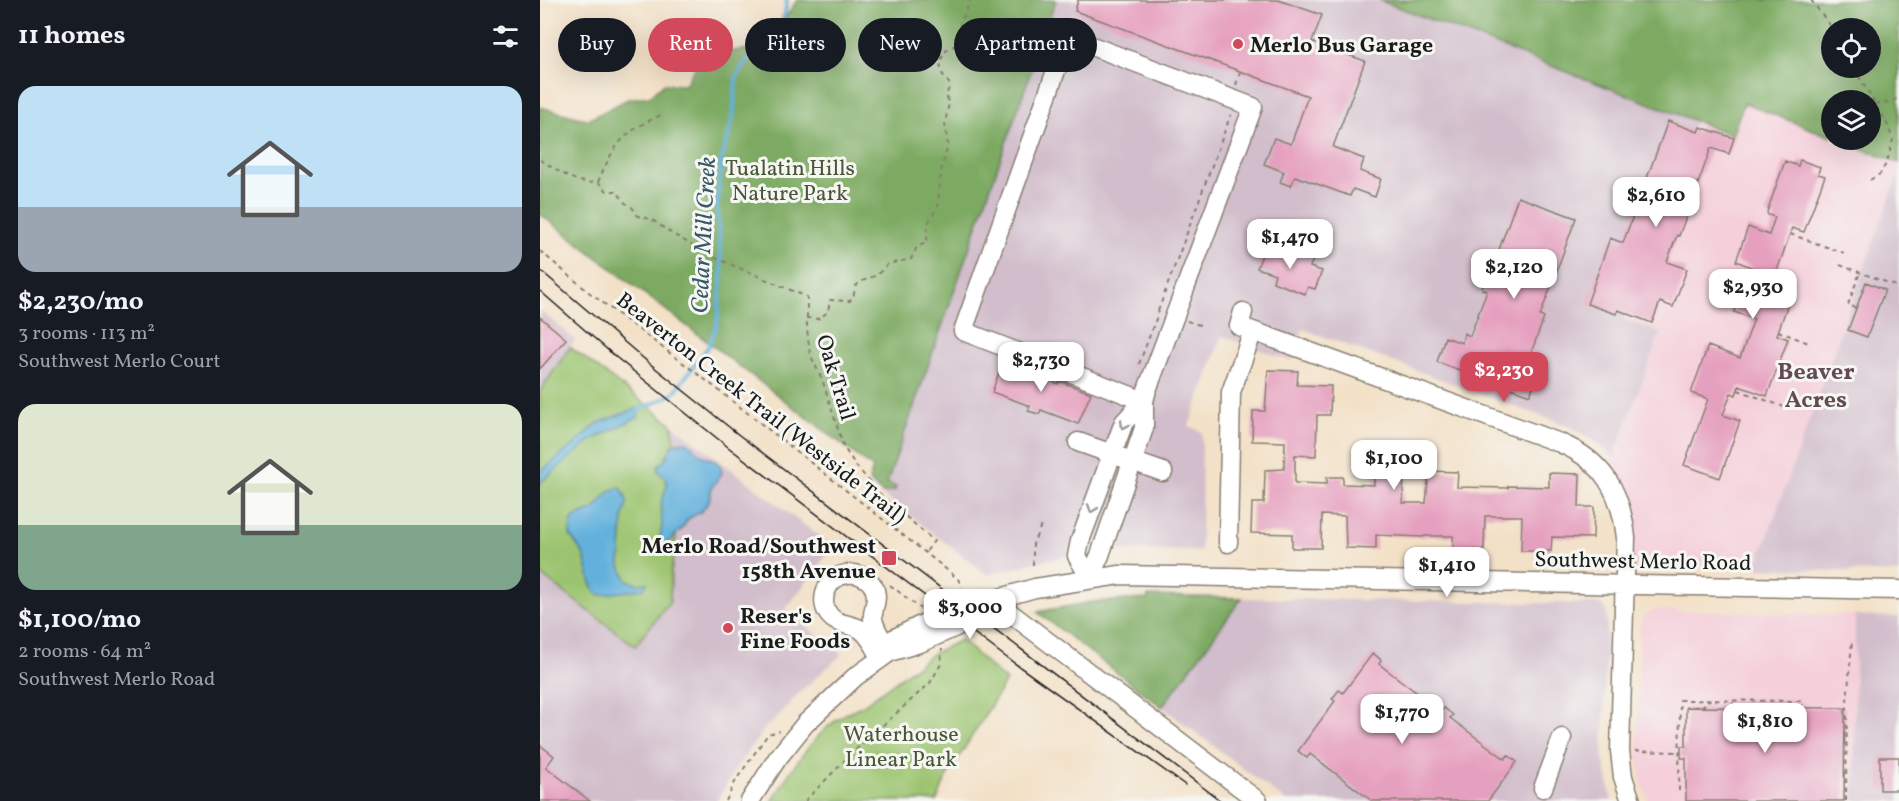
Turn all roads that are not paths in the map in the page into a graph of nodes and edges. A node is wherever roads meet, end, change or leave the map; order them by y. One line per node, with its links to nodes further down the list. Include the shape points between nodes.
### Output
1 (1244, 312): 2 (street, via 1239,326)
2 (1253, 331): 8 (street, via 1231,392); 10 (street, via 1578,450 1604,473 1622,511 1626,538)
3 (1144, 401): 3 (street, via 1252,107 1068,37 963,328 965,333); 5 (street, one-way to 5, via 1124,422); 6 (street, via 1144,428)
4 (1078, 442): 5 (street)
5 (1111, 454): 6 (street); 9 (street, one-way to 9, via 1077,556)
6 (1132, 462): 7 (street); 9 (street)
7 (1162, 472)
8 (1228, 543)
9 (1090, 578): 10 (street, Southwest Merlo Road, via 1122,575); 12 (street, Southwest Merlo Road)
10 (1624, 583): 11 (street, Southwest Merlo Road); 18 (street, via 1620,751)
11 (1899, 590)
12 (993, 600): 13 (street, Southwest Merlo Road, via 969,601 944,611 893,639); 17 (street)
13 (885, 655): 13 (street, via 874,623 875,590 864,576 838,576 826,589 824,605 828,613 843,624 861,628); 16 (street, Southwest Merlo Road, via 805,724)
14 (1562, 738): 15 (street)
15 (1543, 788)
16 (750, 801)
17 (1258, 801)
18 (1631, 801)

